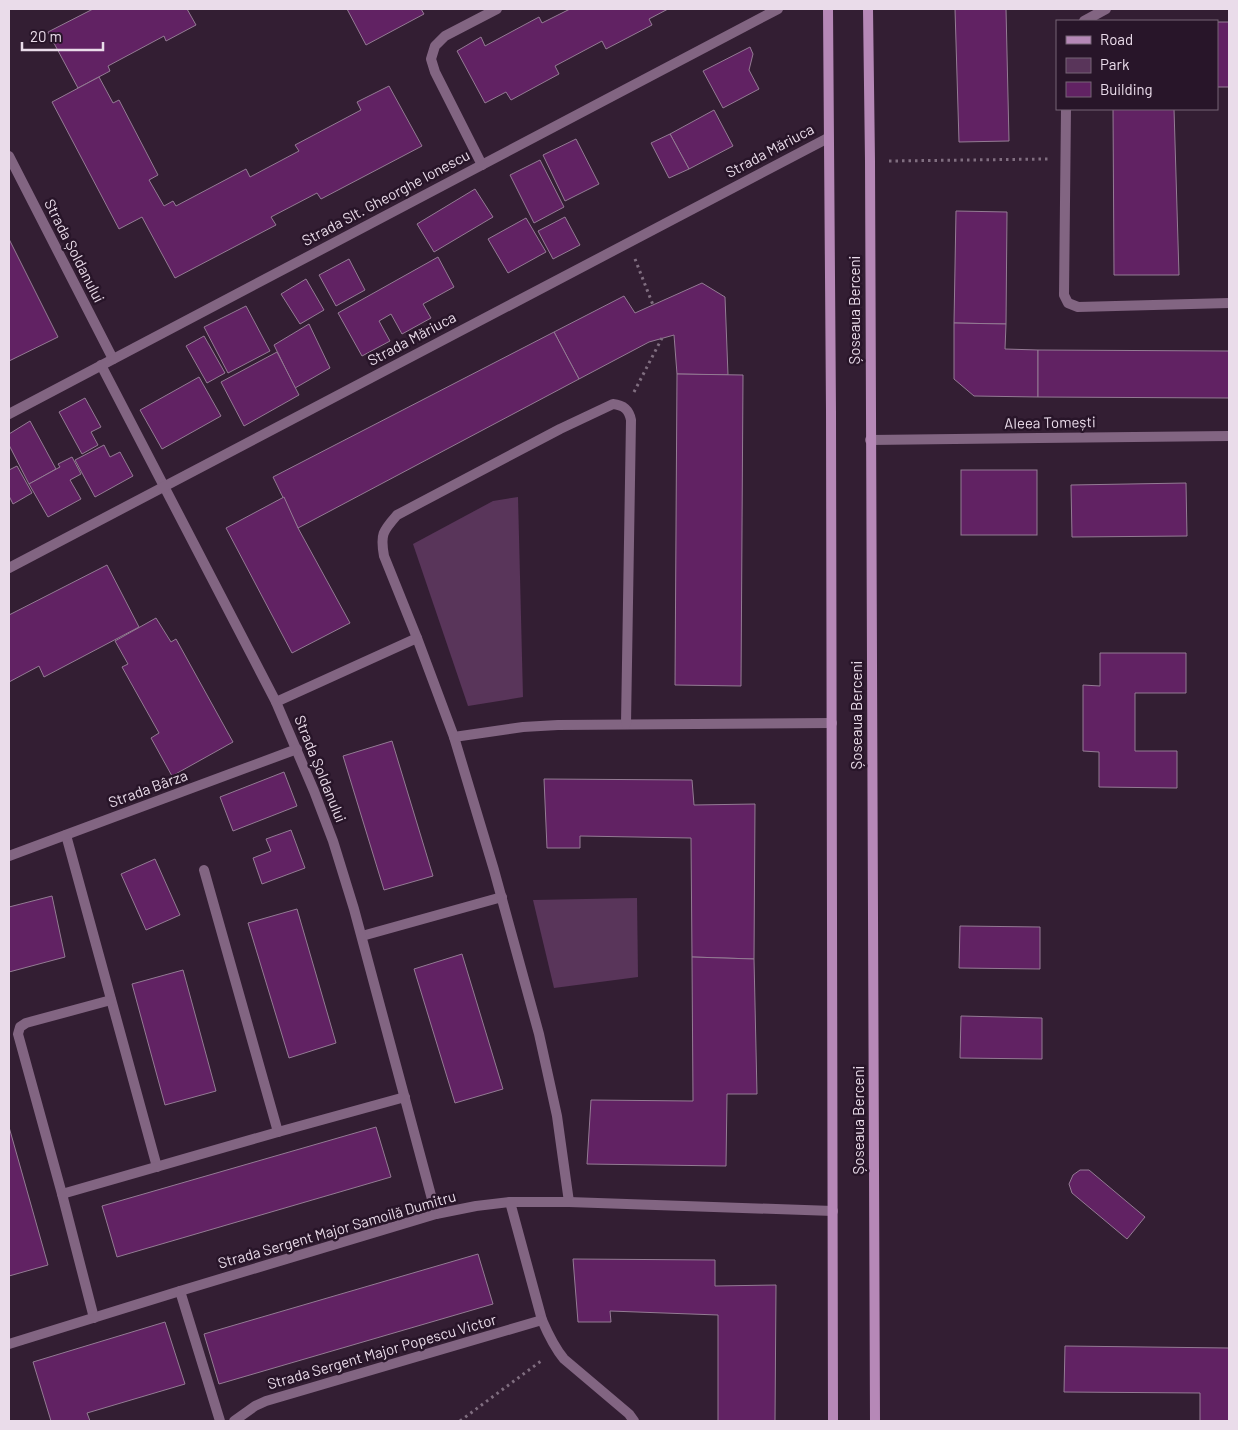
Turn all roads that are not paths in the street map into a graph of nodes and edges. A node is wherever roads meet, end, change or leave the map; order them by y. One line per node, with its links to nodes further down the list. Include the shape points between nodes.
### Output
1 (497, 9): 10 (street, via 445,36 435,46 431,59)
2 (778, 9): 10 (street, Strada Slt. Gheorghe Ionescu)
3 (828, 9): 8 (main road, Șoseaua Berceni)
4 (868, 9): 16 (main road, Șoseaua Berceni)
5 (1106, 9): 6 (street)
6 (1086, 20)
7 (1066, 110): 11 (street, via 1064,295 1068,303 1078,307)
8 (828, 138): 17 (street, Strada Măriuca); 21 (main road, Șoseaua Berceni)
9 (9, 156): 12 (street, Strada Șoldanului)
10 (482, 164): 12 (street, Strada Slt. Gheorghe Ionescu)
11 (1229, 303)
12 (113, 359): 13 (street, Strada Slt. Gheorghe Ionescu)
13 (101, 365): 14 (street, Strada Slt. Gheorghe Ionescu); 17 (street, Strada Șoldanului)
14 (9, 414)
15 (1229, 436): 16 (street, Aleea Tomești)
16 (870, 440): 47 (main road, Șoseaua Berceni)
17 (164, 486): 18 (street, Strada Măriuca); 20 (street, Strada Șoldanului)
18 (9, 568)
19 (417, 638): 20 (street); 22 (street, via 381,542 385,529 397,515 560,429 613,404 620,404 626,408 631,420); 23 (street)
20 (276, 702): 24 (street, Strada Șoldanului)
21 (832, 723): 22 (street); 37 (main road, Șoseaua Berceni)
22 (626, 724): 23 (street, via 549,725)
23 (454, 737): 28 (street)
24 (297, 749): 25 (street, Strada Bârza); 29 (street, Strada Șoldanului, via 333,841)
25 (66, 835): 26 (street, Strada Bârza); 30 (street)
26 (9, 856)
27 (204, 870): 32 (street)
28 (502, 897): 29 (street); 36 (street, via 539,1034 555,1107)
29 (362, 936): 31 (street, Strada Șoldanului)
30 (111, 1000): 33 (street); 34 (street, via 26,1023 18,1034)
31 (405, 1097): 32 (street); 38 (street, Strada Șoldanului)
32 (278, 1132): 33 (street)
33 (157, 1166): 34 (street)
34 (62, 1194): 40 (street)
35 (510, 1202): 36 (street, Strada Sergent Major Samoilă Dumitru); 38 (street, Strada Sergent Major Samoilă Dumitru); 41 (street)
36 (569, 1202): 37 (street, Strada Sergent Major Samoilă Dumitru)
37 (833, 1211): 46 (main road, Șoseaua Berceni)
38 (436, 1214): 39 (street, Strada Sergent Major Samoilă Dumitru)
39 (180, 1291): 40 (street, Strada Sergent Major Samoilă Dumitru); 43 (street)
40 (94, 1318): 42 (street, Strada Sergent Major Samoilă Dumitru)
41 (542, 1320): 44 (street, Strada Sergent Major Popescu Victor, via 266,1401); 45 (street, via 556,1350 564,1359)
42 (9, 1344)
43 (220, 1421)
44 (234, 1421)
45 (634, 1421)
46 (833, 1421)
47 (875, 1421)

